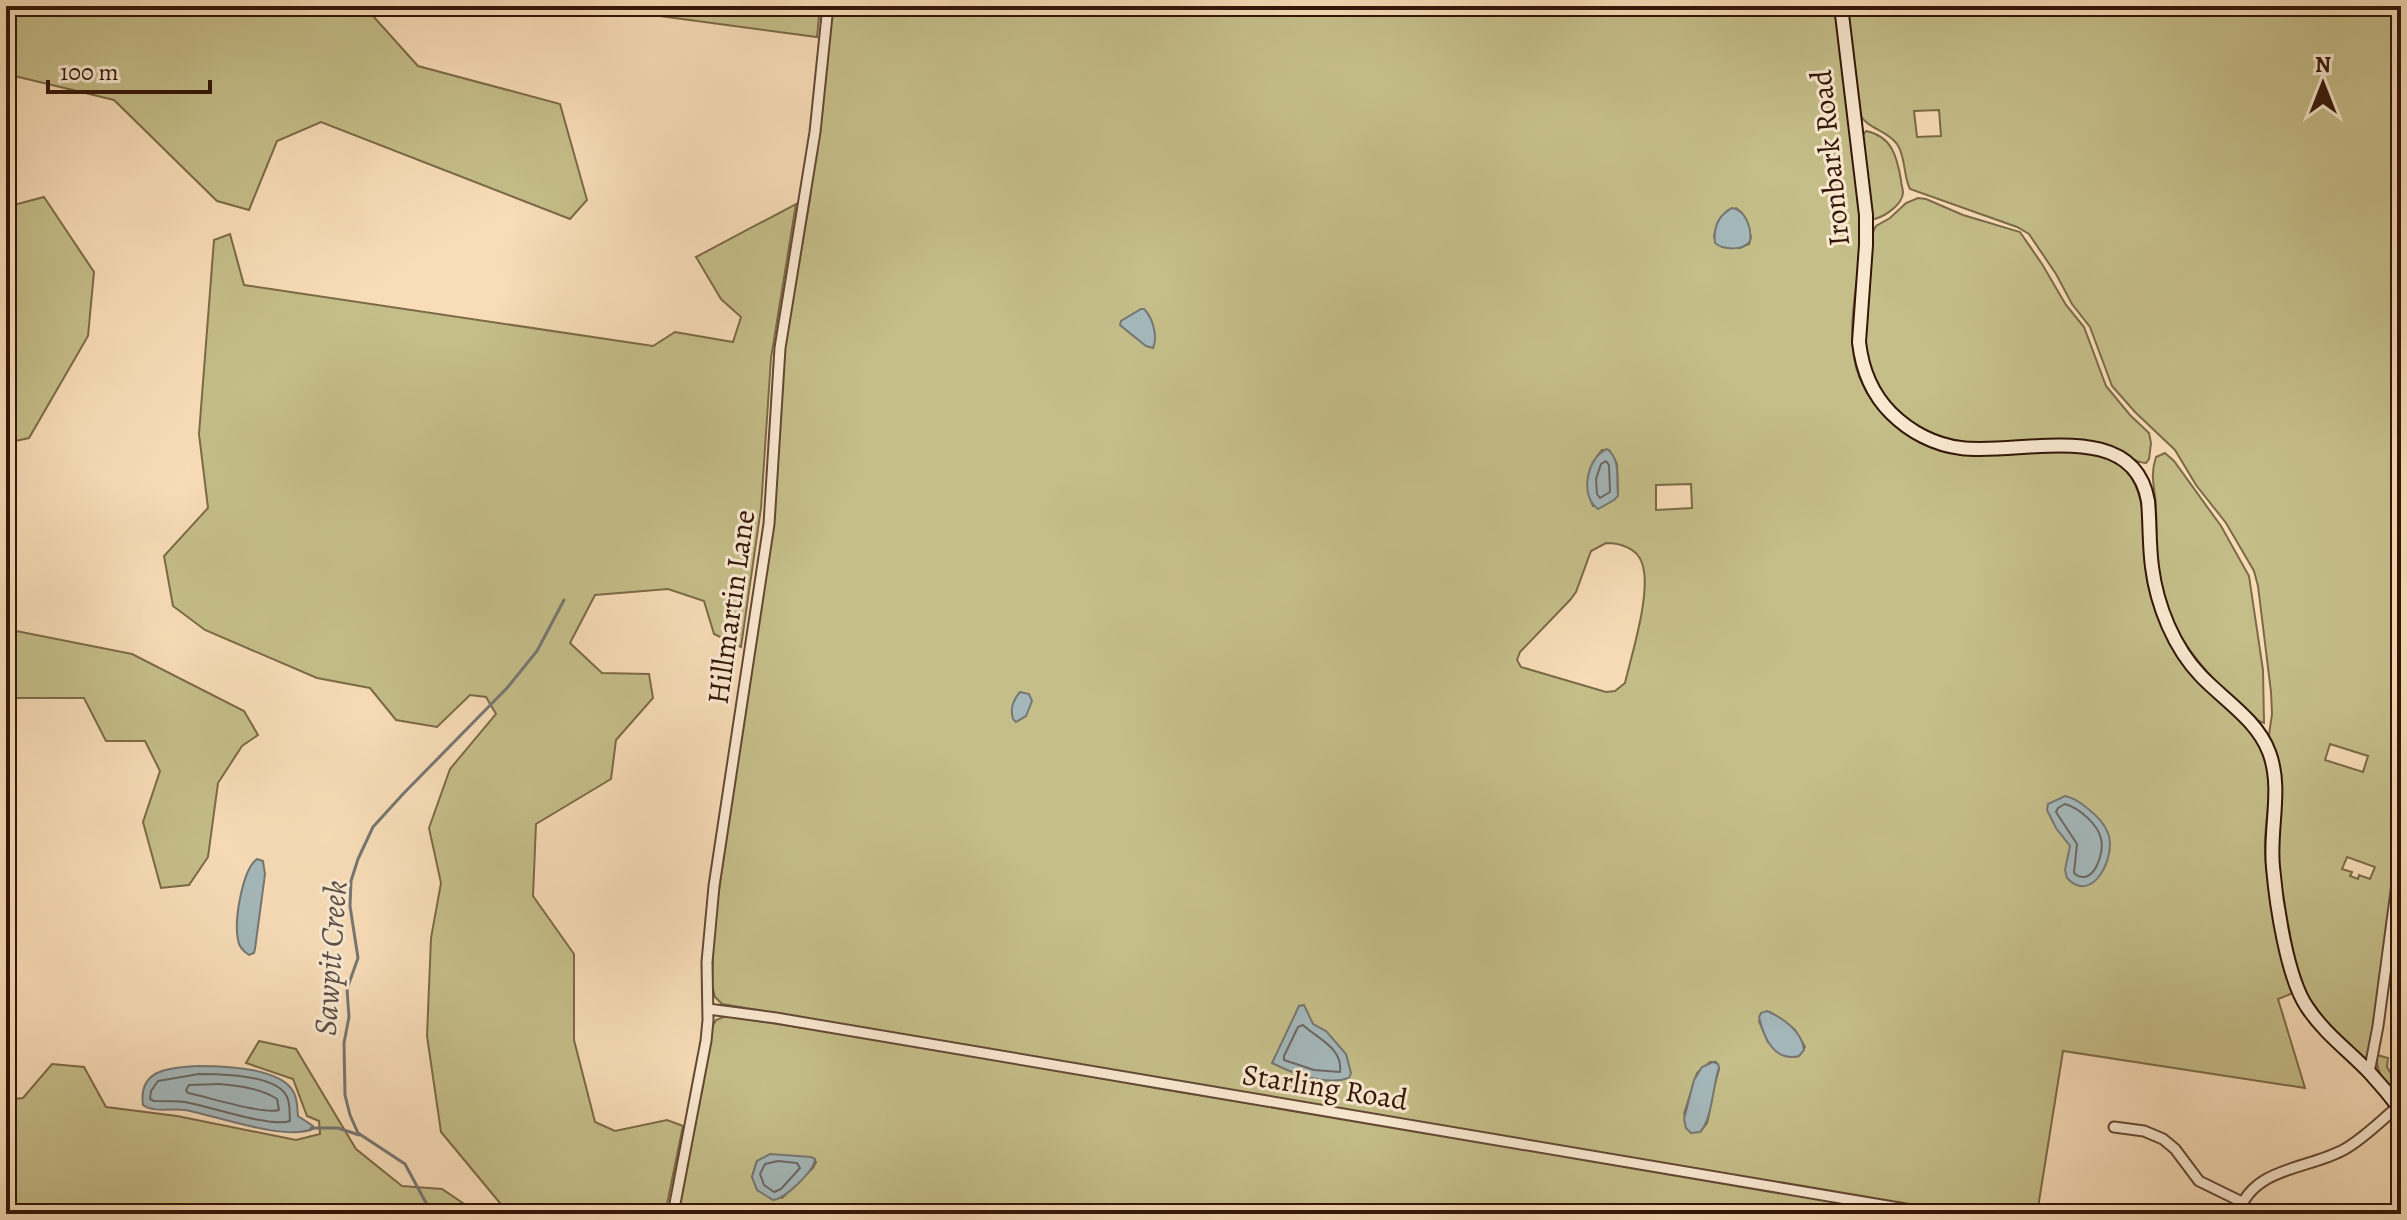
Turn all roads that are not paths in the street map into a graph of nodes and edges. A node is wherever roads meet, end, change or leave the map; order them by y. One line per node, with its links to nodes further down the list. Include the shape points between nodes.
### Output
1 (828, 6): 5 (street, Hillmartin Lane, via 815,132 780,348 770,515 714,886)
2 (1841, 6): 6 (street, Ironbark Road, via 1866,215 1859,342 1871,386 1898,420 1940,443 1977,449 2095,447 2122,458 2138,473 2148,501 2154,579 2169,627 2190,664 2252,725 2269,752 2275,785 2273,869 2296,986 2317,1021)
3 (2401, 854): 4 (street)
4 (2396, 925): 6 (street)
5 (708, 1009): 10 (street, Hillmartin Lane, via 701,1076); 11 (street, Starling Road)
6 (2369, 1073): 7 (street, Ironbark Road)
7 (2400, 1108): 9 (street, via 2349,1147 2264,1179)
8 (2114, 1127): 9 (street, via 2163,1139 2199,1181)
9 (2242, 1202): 12 (street)
10 (673, 1214)
11 (1935, 1214)
12 (2238, 1214)

